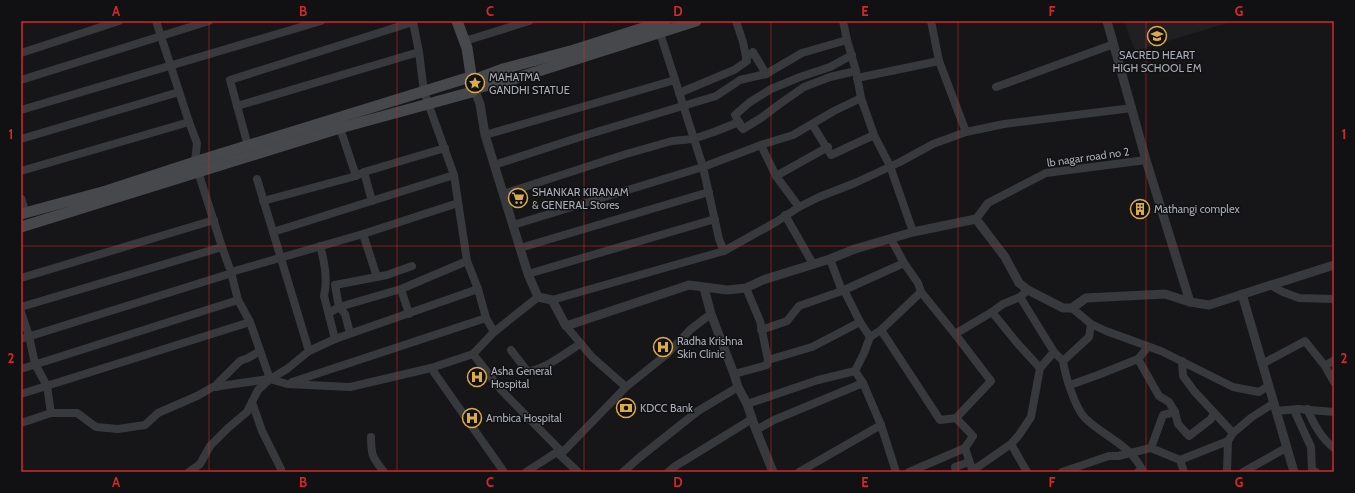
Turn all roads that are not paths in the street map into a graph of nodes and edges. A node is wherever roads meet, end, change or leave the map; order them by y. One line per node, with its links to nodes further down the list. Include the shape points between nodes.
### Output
1 (119, 21): 19 (street)
2 (156, 21): 14 (street)
3 (209, 21): 14 (street)
4 (322, 21): 23 (street)
5 (457, 21): 16 (main road)
6 (529, 21): 16 (street)
7 (665, 21): 28 (main road, via 503,69)
8 (696, 21): 13 (main road)
9 (736, 21): 21 (street)
10 (844, 21): 15 (street)
11 (931, 21): 22 (street)
12 (1107, 21): 17 (street)
13 (660, 33): 27 (street); 28 (main road, via 507,81)
14 (160, 35): 23 (street); 26 (street)
15 (847, 40): 20 (street); 24 (street, via 802,53)
16 (465, 41): 28 (main road)
17 (1114, 44): 29 (street); 38 (street)
18 (419, 52): 31 (street); 36 (street); 36 (street, via 413,22 230,80)
19 (21, 53)
20 (852, 55): 25 (street); 43 (street, via 830,67 800,77 755,98 735,115)
21 (746, 58): 24 (street, via 753,52); 32 (street, via 747,61 734,70)
22 (939, 61): 25 (street); 45 (street)
23 (170, 65): 30 (street); 39 (street)
24 (766, 74): 37 (street, via 740,80 716,96)
25 (857, 74): 33 (street); 43 (street, via 830,77 804,87 761,118)
26 (21, 80)
27 (675, 80): 32 (street); 46 (street)
28 (474, 83): 31 (main road); 35 (main road); 46 (street)
29 (996, 87)
30 (179, 92): 41 (street); 48 (street)
31 (424, 92): 34 (main road); 35 (street)
32 (679, 93): 37 (street)
33 (861, 98): 42 (street); 47 (street)
34 (400, 100): 40 (main road); 51 (main road)
35 (428, 104): 40 (main road); 53 (street)
36 (237, 106): 51 (street)
37 (683, 106): 49 (street); 56 (street)
38 (1132, 108): 45 (street, via 1004,124); 54 (street)
39 (21, 110)
40 (402, 111): 44 (main road)
41 (189, 122): 59 (street, via 197,143); 60 (street)
42 (812, 124): 50 (street, via 793,135); 52 (street)
43 (741, 126): 49 (street)
44 (340, 128): 55 (main road); 61 (street)
45 (966, 132): 57 (street, via 933,144)
46 (485, 135): 56 (street)
47 (874, 135): 52 (street, via 831,155); 57 (street)
48 (21, 139)
49 (693, 139): 58 (street); 66 (street, via 649,147)
50 (761, 145): 58 (street); 63 (street)
51 (248, 146): 55 (main road)
52 (828, 147): 63 (street)
53 (445, 148): 61 (street); 62 (street)
54 (1146, 160): 74 (street, lb nagar road no 2, via 1046,173 988,203); 112 (street)
55 (213, 162): 59 (main road)
56 (494, 165): 66 (street)
57 (890, 166): 71 (street); 80 (street)
58 (703, 167): 65 (street); 77 (street)
59 (191, 169): 72 (main road); 76 (street); 78 (main road)
60 (21, 171)
61 (360, 174): 68 (street); 69 (street)
62 (454, 175): 69 (street); 70 (street)
63 (776, 176): 71 (street)
64 (257, 180): 68 (street)
65 (709, 192): 75 (street); 85 (street)
66 (504, 194): 77 (street)
67 (21, 199): 72 (street)
68 (263, 201): 79 (street)
69 (372, 201): 79 (street)
70 (458, 202): 81 (street); 89 (street)
71 (799, 207): 73 (street)
72 (23, 214)
73 (785, 215): 86 (street); 91 (street)
74 (976, 218): 80 (street); 104 (street, via 1005,258 1019,283)
75 (715, 219): 86 (street); 95 (street)
76 (214, 220): 84 (street); 97 (street)
77 (513, 225): 85 (street)
78 (21, 227)
79 (273, 232): 87 (street)
80 (913, 232): 82 (street)
81 (363, 234): 83 (street); 96 (street)
82 (891, 239): 88 (street); 90 (street)
83 (320, 246): 87 (street); 118 (street, via 325,261 324,296)
84 (222, 247): 94 (street); 113 (street)
85 (520, 248): 95 (street)
86 (724, 252): 111 (street)
87 (281, 258): 94 (street); 138 (street)
88 (830, 259): 91 (street); 103 (street)
89 (467, 260): 101 (street); 102 (street)
90 (904, 263): 103 (street); 105 (street)
91 (813, 264): 100 (street)
92 (1334, 265): 98 (street)
93 (412, 266): 96 (street)
94 (231, 273): 110 (street); 131 (street)
95 (528, 274): 107 (street)
96 (377, 277): 114 (street, via 336,285)
97 (21, 278)
98 (1270, 285): 106 (street); 109 (street, via 1299,298)
99 (704, 288): 100 (street); 120 (street); 125 (street, via 689,285)
100 (746, 288): 126 (street, via 760,321)
101 (401, 289): 114 (street); 119 (street)
102 (478, 289): 119 (street); 121 (street)
103 (843, 290): 123 (street); 126 (street, via 798,306 787,321)
104 (1028, 290): 108 (street); 115 (street, via 1063,308)
105 (921, 292): 127 (street); 130 (street)
106 (1242, 294): 112 (street, via 1209,305); 147 (street)
107 (538, 297): 111 (street); 128 (street)
108 (1020, 297): 117 (street); 139 (street)
109 (1334, 299)
110 (238, 300): 122 (street); 146 (street)
111 (552, 300): 125 (street)
112 (1190, 302): 115 (street, via 1165,294 1086,298)
113 (21, 307)
114 (339, 307): 118 (street); 129 (street)
115 (1072, 308): 124 (street)
116 (21, 312): 131 (street)
117 (992, 312): 130 (street); 151 (street)
118 (329, 313): 133 (street)
119 (409, 314): 129 (street)
120 (711, 314): 153 (street); 162 (street)
121 (486, 318): 128 (street); 157 (street)
122 (250, 322): 137 (street); 159 (street)
123 (860, 322): 132 (street); 142 (street, via 812,347)
124 (1092, 324): 135 (street); 144 (street, via 1089,337)
125 (566, 326): 134 (street)
126 (761, 330): 142 (street)
127 (881, 330): 132 (street); 174 (street, via 940,420)
128 (494, 332): 140 (street)
129 (350, 334): 133 (street)
130 (955, 334): 174 (street, via 991,381)
131 (25, 337): 146 (street)
132 (870, 337): 152 (street)
133 (335, 339): 138 (street)
134 (580, 344): 136 (street, via 532,371 527,371); 162 (street)
135 (1148, 347): 141 (street); 145 (street)
136 (511, 350)
137 (260, 351): 154 (street); 161 (street, via 240,361)
138 (310, 351): 154 (street)
139 (1054, 352): 144 (street); 151 (street)
140 (473, 354): 150 (street); 187 (street, via 502,391)
141 (1138, 359): 158 (street); 170 (street, via 1159,396 1168,402)
142 (768, 360): 153 (street, via 767,365)
143 (1334, 360): 148 (street)
144 (1063, 361): 158 (street, via 1066,379)
145 (1182, 361): 160 (street, via 1233,387 1259,392); 173 (street, via 1182,376)
146 (36, 364): 149 (street); 159 (street)
147 (1262, 364): 148 (street, via 1305,342); 160 (street)
148 (1325, 366): 155 (street)
149 (21, 368)
150 (432, 368): 157 (street, via 350,387); 195 (street)
151 (1040, 368): 182 (street, via 1031,417)
152 (855, 371): 156 (street); 166 (street, via 818,380)
153 (734, 374): 163 (street)
154 (270, 379): 157 (street); 161 (street); 165 (street, via 258,390)
155 (1334, 382)
156 (863, 383): 177 (street); 178 (street)
157 (287, 384)
158 (1070, 385): 188 (street, via 1084,417)
159 (47, 386): 164 (street); 172 (street)
160 (1268, 386): 167 (street)
161 (217, 387): 172 (street, via 158,413 145,425 118,429 96,427 77,413)
162 (626, 387): 187 (street)
163 (738, 387): 166 (street); 198 (street, via 698,411)
164 (21, 394)
165 (252, 402): 192 (street, via 247,412 210,446 200,464); 193 (street)
166 (747, 404): 175 (street)
167 (1275, 407): 169 (street); 179 (street, via 1252,417); 185 (street)
168 (1307, 409): 169 (street); 171 (street); 186 (street, via 1326,442)
169 (1294, 410): 212 (street, via 1312,447 1312,470)
170 (1175, 412): 173 (street, via 1178,424 1189,436 1211,419); 184 (street, via 1163,415)
171 (1334, 412)
172 (51, 413): 176 (street)
173 (1214, 413): 179 (street)
174 (956, 418): 183 (street, via 973,436)
175 (752, 419): 178 (street); 199 (street)
176 (21, 423)
177 (881, 425): 201 (street); 202 (street)
178 (756, 430): 200 (street)
179 (1233, 433): 181 (street)
180 (372, 437): 194 (street, via 371,451)
181 (1228, 441): 189 (street); 209 (street)
182 (1011, 444): 191 (street); 205 (street)
183 (965, 448): 190 (street); 203 (street)
184 (1151, 448): 188 (street); 189 (street)
185 (1286, 448): 210 (street); 211 (street)
186 (1334, 448)
187 (560, 453): 196 (street); 197 (street)
188 (1130, 453): 206 (street, via 1109,456); 207 (street, via 1142,469)
189 (1180, 460): 208 (street)
190 (969, 462): 191 (street); 204 (street, via 955,467)
191 (973, 471)
192 (189, 472)
193 (281, 472)
194 (384, 472)
195 (504, 472)
196 (526, 472)
197 (578, 472)
198 (623, 472)
199 (668, 472)
200 (773, 472)
201 (799, 472)
202 (896, 472)
203 (909, 472)
204 (956, 472)
205 (1027, 472)
206 (1064, 472)
207 (1138, 472)
208 (1184, 472)
209 (1227, 472)
210 (1243, 472)
211 (1294, 472)
212 (1316, 472)

